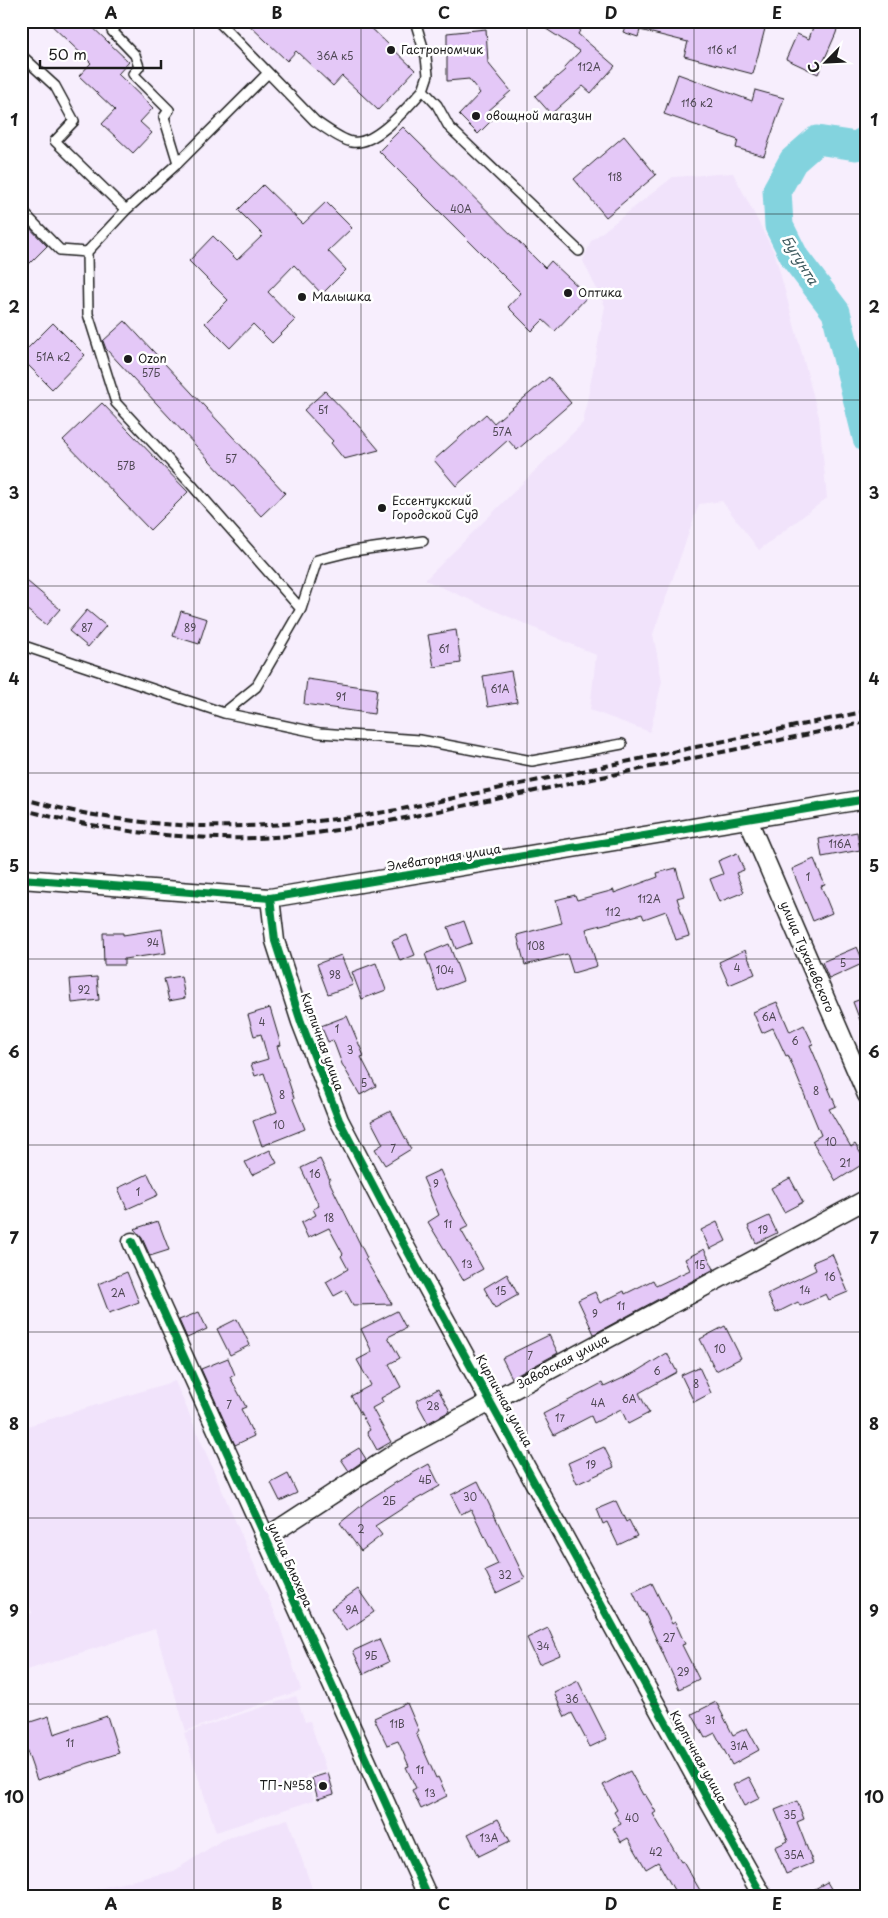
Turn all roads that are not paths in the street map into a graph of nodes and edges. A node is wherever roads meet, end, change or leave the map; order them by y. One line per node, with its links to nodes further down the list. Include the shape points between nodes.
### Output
1 (121, 21): 7 (lane, via 112,31 135,55 139,66 134,74 169,110 164,117)
2 (218, 21): 5 (lane)
3 (415, 21): 6 (lane, via 426,57 428,75)
4 (21, 55): 9 (lane, via 55,86 74,121 55,141)
5 (268, 73): 6 (lane, via 315,121 352,142 368,140 385,129); 7 (lane)
6 (423, 90): 10 (lane, via 437,105 448,127)
7 (178, 163): 9 (lane)
8 (21, 210): 11 (lane, via 60,250)
9 (126, 210): 11 (lane)
10 (579, 251)
11 (87, 252): 13 (lane, via 88,314 116,403)
12 (423, 541): 13 (lane, via 353,551 317,560)
13 (301, 609): 15 (lane, via 256,687)
14 (21, 645): 15 (lane)
15 (224, 713): 16 (lane, via 320,733 420,740 532,761)
16 (622, 744)
17 (867, 799): 18 (street, Элеваторная улица)
18 (748, 820): 20 (street, Элеваторная улица); 21 (street, улица Тухачевского)
19 (21, 879): 20 (street, Элеваторная улица)
20 (270, 898): 24 (street, Кирпичная улица, via 275,941 301,1022 339,1120)
21 (867, 1095)
22 (867, 1199): 24 (street, Заводская улица)
23 (132, 1242): 25 (street, улица Блюхера)
24 (491, 1401): 25 (street, Заводская улица, via 397,1452); 27 (street, Кирпичная улица)
25 (265, 1538): 26 (street, улица Блюхера)
26 (428, 1897)
27 (763, 1897)

